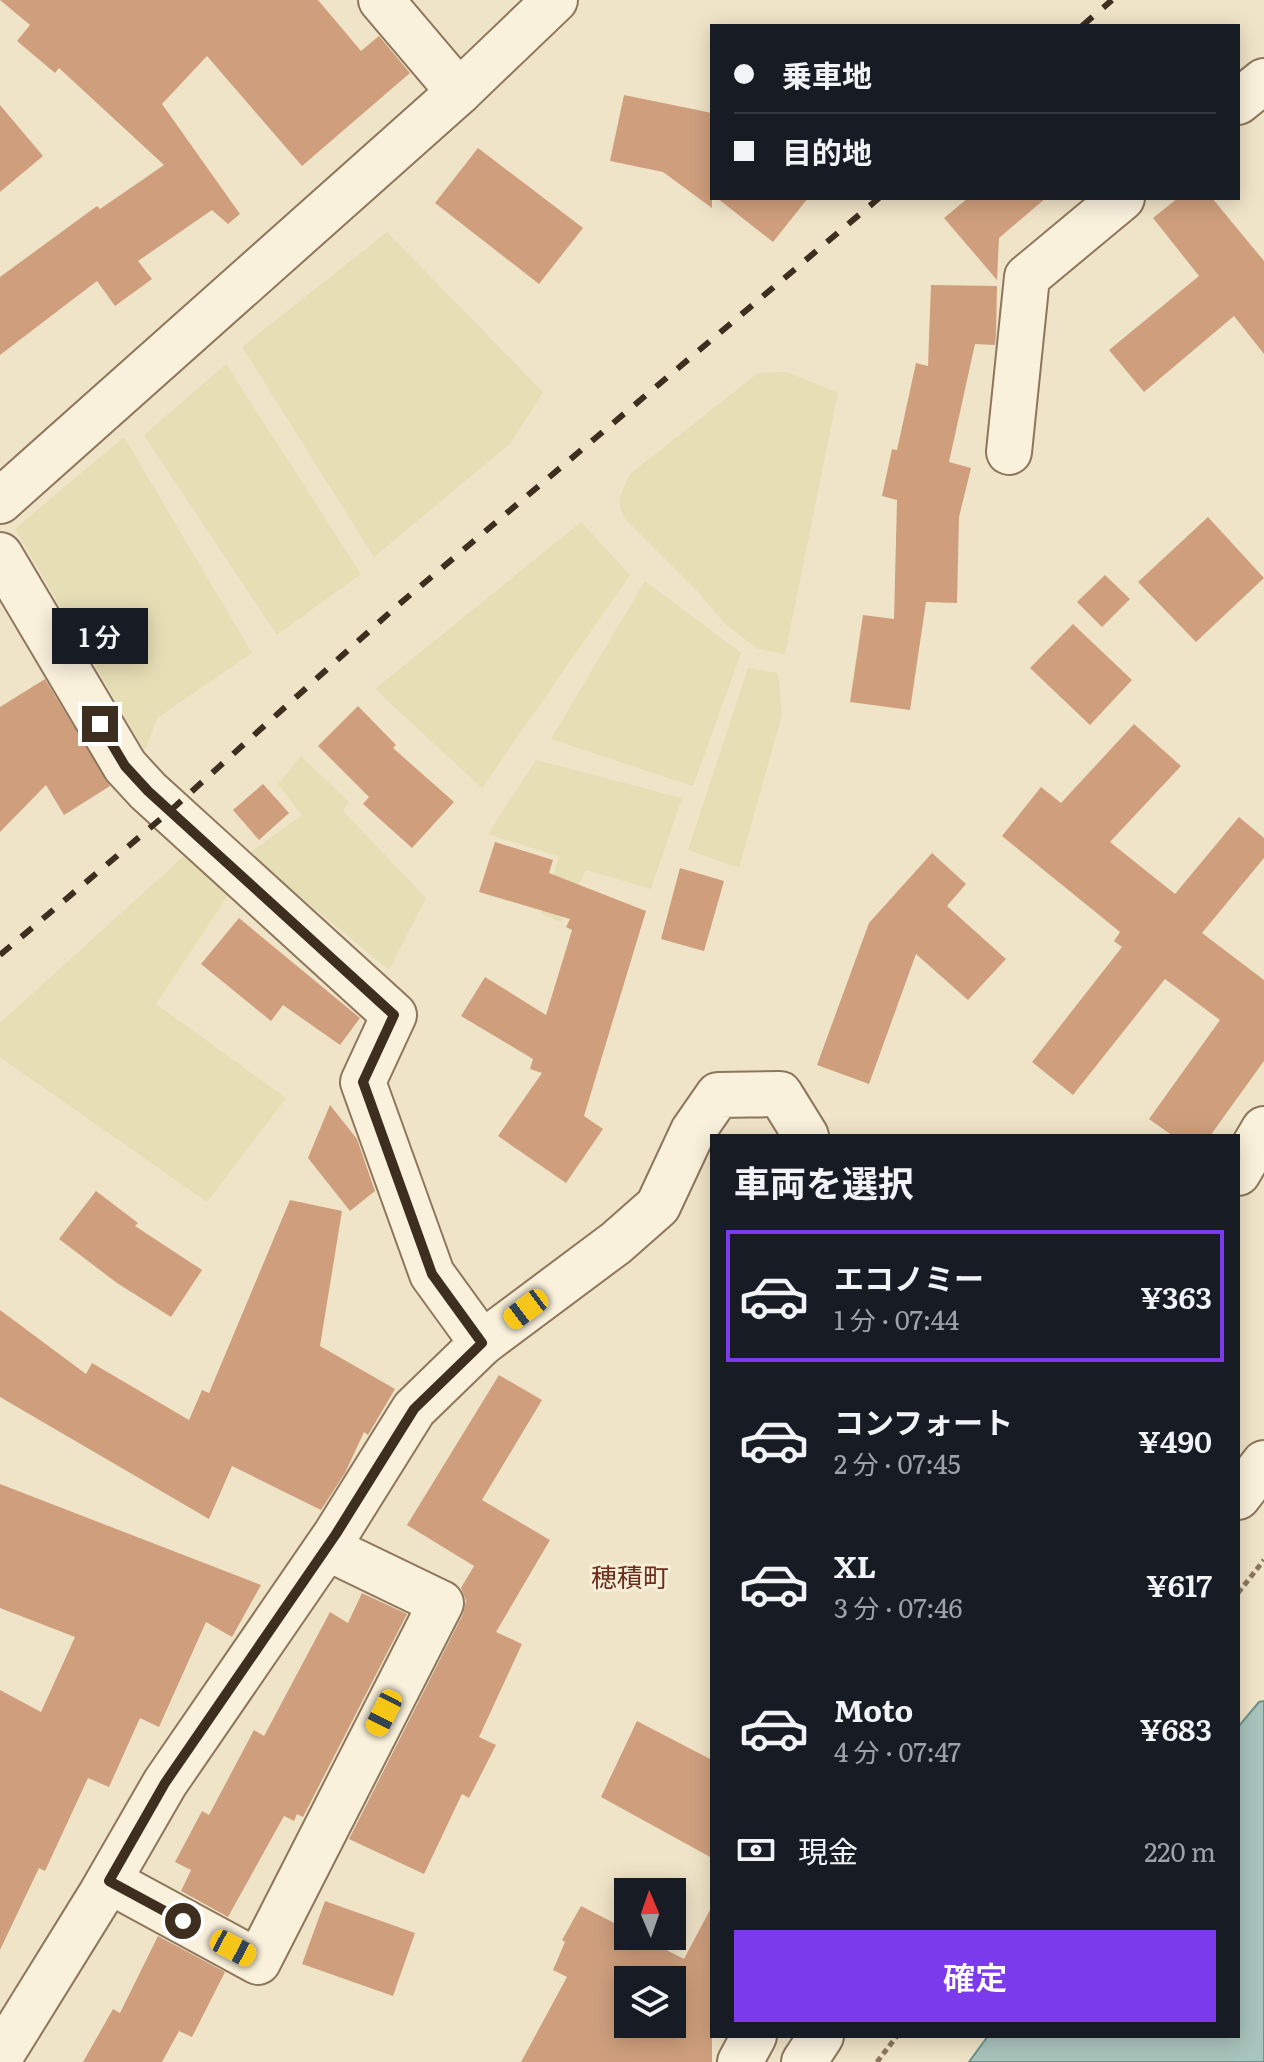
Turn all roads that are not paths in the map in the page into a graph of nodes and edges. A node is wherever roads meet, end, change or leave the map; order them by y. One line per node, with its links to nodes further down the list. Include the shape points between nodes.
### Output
1 (381, 0): 4 (street)
2 (555, 0): 4 (street)
3 (1264, 81): 5 (street)
4 (459, 92): 8 (street)
5 (1240, 100)
6 (1120, 200): 7 (street, via 1027,277)
7 (1009, 452)
8 (0, 501)
9 (0, 555): 13 (street, via 125,766 394,1015 363,1082 432,1274)
10 (1264, 1129): 12 (street)
11 (805, 1134): 13 (street, via 780,1094 718,1095 693,1131 658,1206)
12 (1240, 1170)
13 (482, 1343): 16 (street, via 414,1409)
14 (1264, 1463): 15 (street)
15 (1240, 1494)
16 (327, 1548): 17 (street, via 165,1783); 17 (street, via 441,1603 258,1962)
17 (109, 1881): 20 (street)
18 (753, 2038): 21 (street)
19 (820, 2038): 22 (street)
20 (0, 2057)
21 (740, 2062)
22 (804, 2062)

